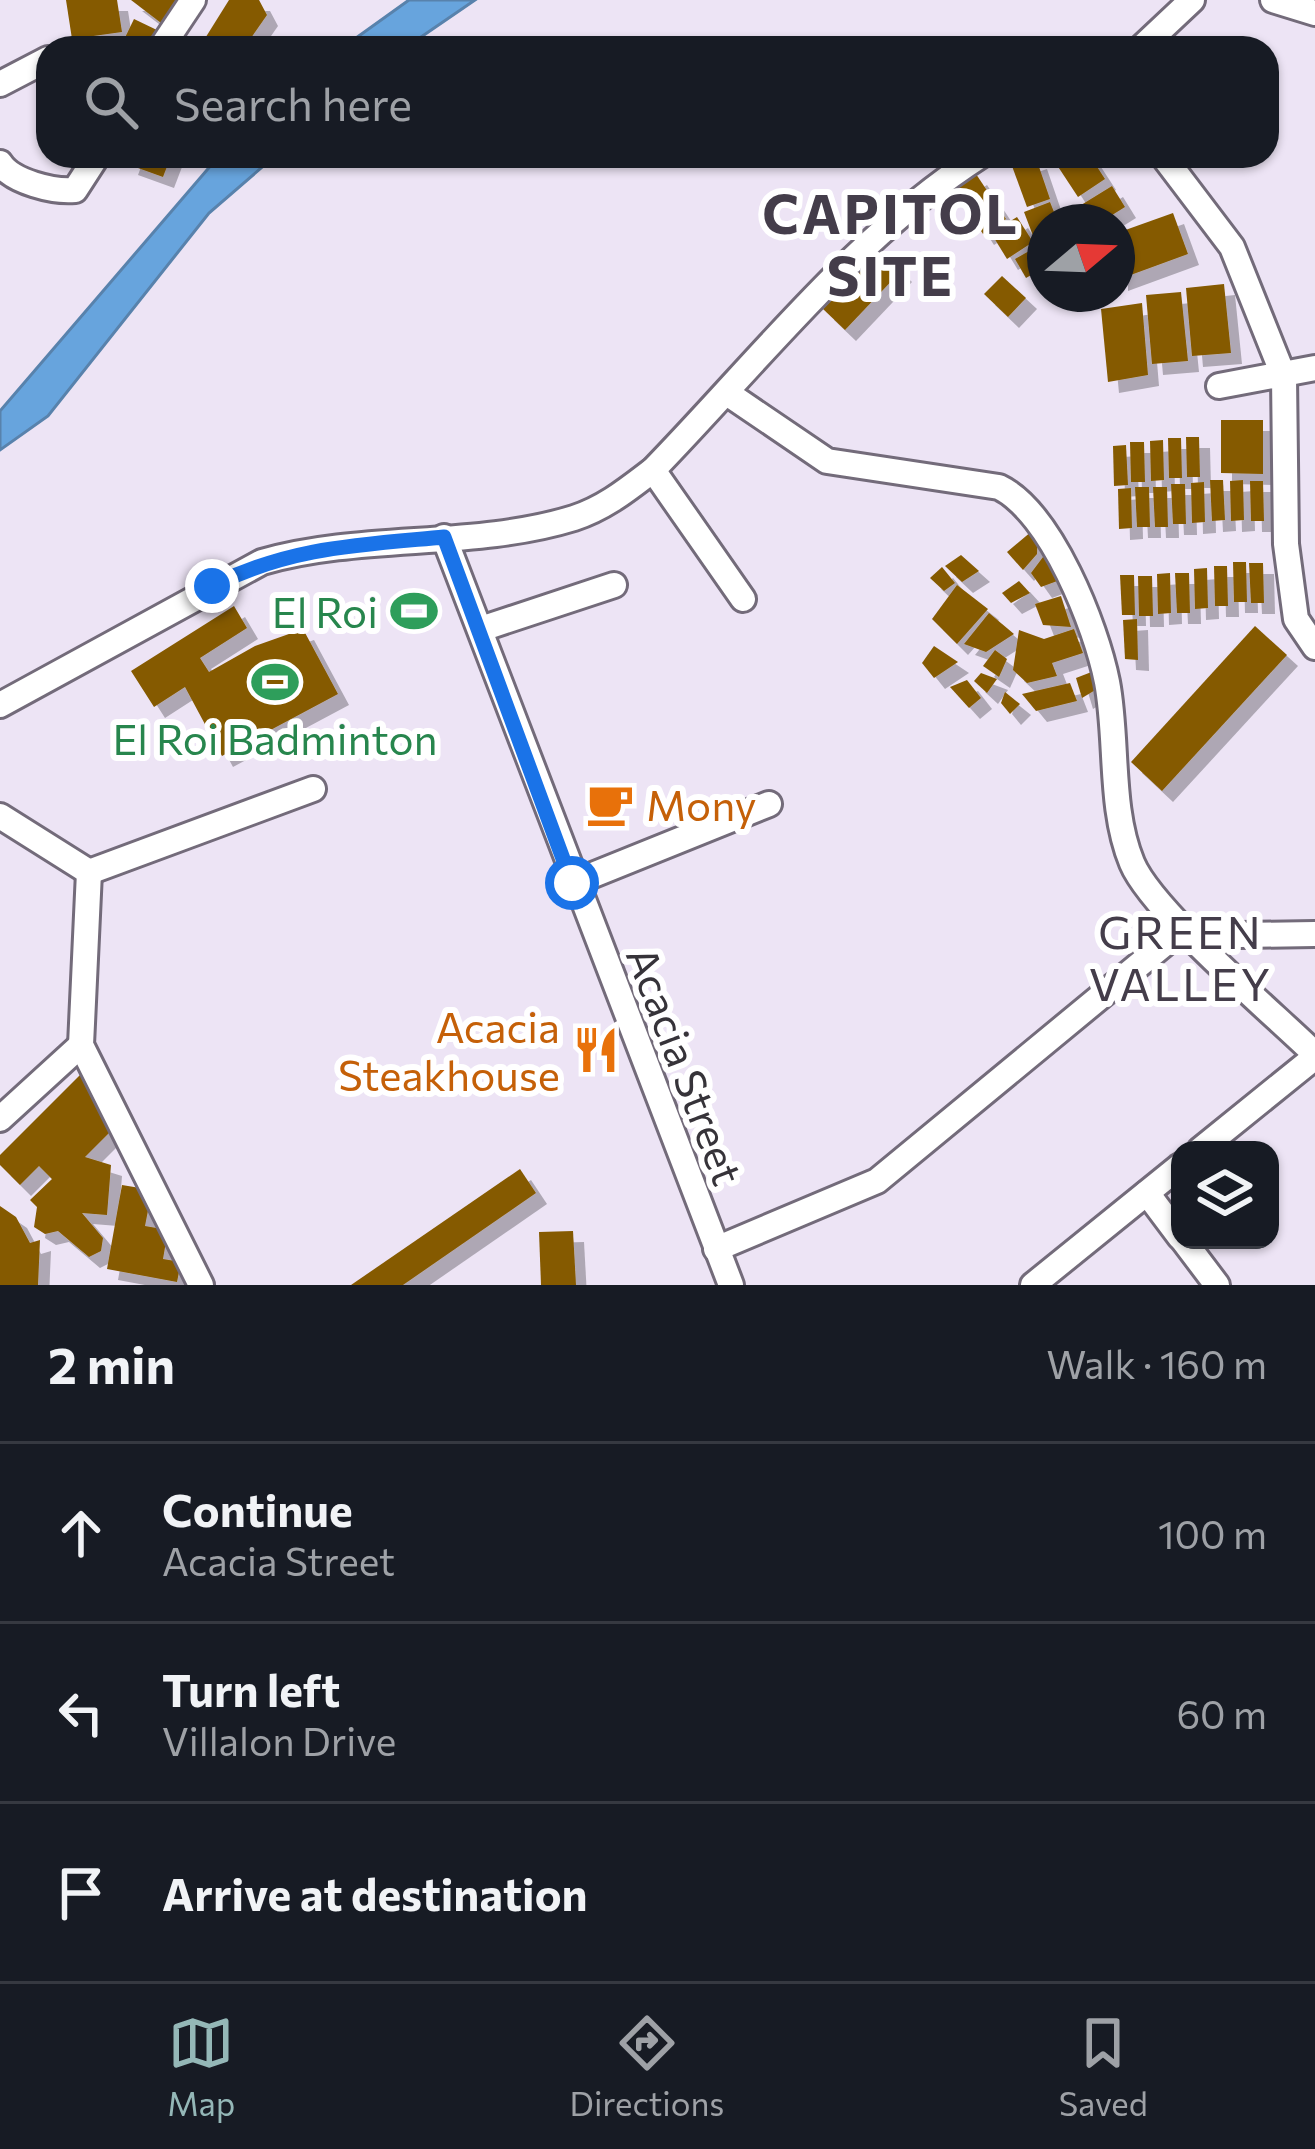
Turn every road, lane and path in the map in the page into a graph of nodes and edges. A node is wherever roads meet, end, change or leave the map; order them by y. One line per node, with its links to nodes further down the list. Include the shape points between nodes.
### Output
1 (193, 0): 5 (street)
2 (1192, 0): 6 (street)
3 (1273, 0): 4 (street)
4 (1315, 13)
5 (169, 36)
6 (1154, 36)
7 (36, 65): 8 (street)
8 (0, 84)
9 (0, 163): 10 (street, via 61,191 75,190)
10 (89, 168)
11 (961, 168): 16 (street, via 882,231)
12 (1172, 168): 14 (street, via 1232,248)
13 (1315, 368): 14 (street)
14 (1284, 377): 15 (street); 22 (street, via 1286,544 1296,620)
15 (1219, 386)
16 (728, 393): 17 (street); 30 (street, via 827,461 1017,496 1067,572 1107,679 1133,867)
17 (653, 470): 18 (street, via 574,518); 20 (street)
18 (444, 537): 21 (street, Acacia Street); 23 (street, via 304,550 262,562)
19 (614, 585): 21 (street)
20 (743, 599)
21 (482, 629): 28 (street, Acacia Street)
22 (1315, 647)
23 (0, 705)
24 (313, 789): 27 (street)
25 (769, 804): 28 (street)
26 (0, 816): 27 (street)
27 (89, 872): 31 (street)
28 (572, 883): 38 (street, Acacia Street)
29 (1315, 934): 30 (street)
30 (1191, 935): 32 (street); 38 (street, via 1156,947 877,1181)
31 (81, 1045): 33 (street); 41 (street)
32 (1315, 1055): 34 (street)
33 (0, 1120)
34 (1211, 1141)
35 (1171, 1173): 36 (street)
36 (1147, 1193): 37 (street); 40 (street)
37 (1171, 1225)
38 (716, 1249): 42 (street, Acacia Street)
39 (1189, 1249): 43 (street)
40 (1036, 1284)
41 (201, 1285)
42 (731, 1285)
43 (1217, 1285)

